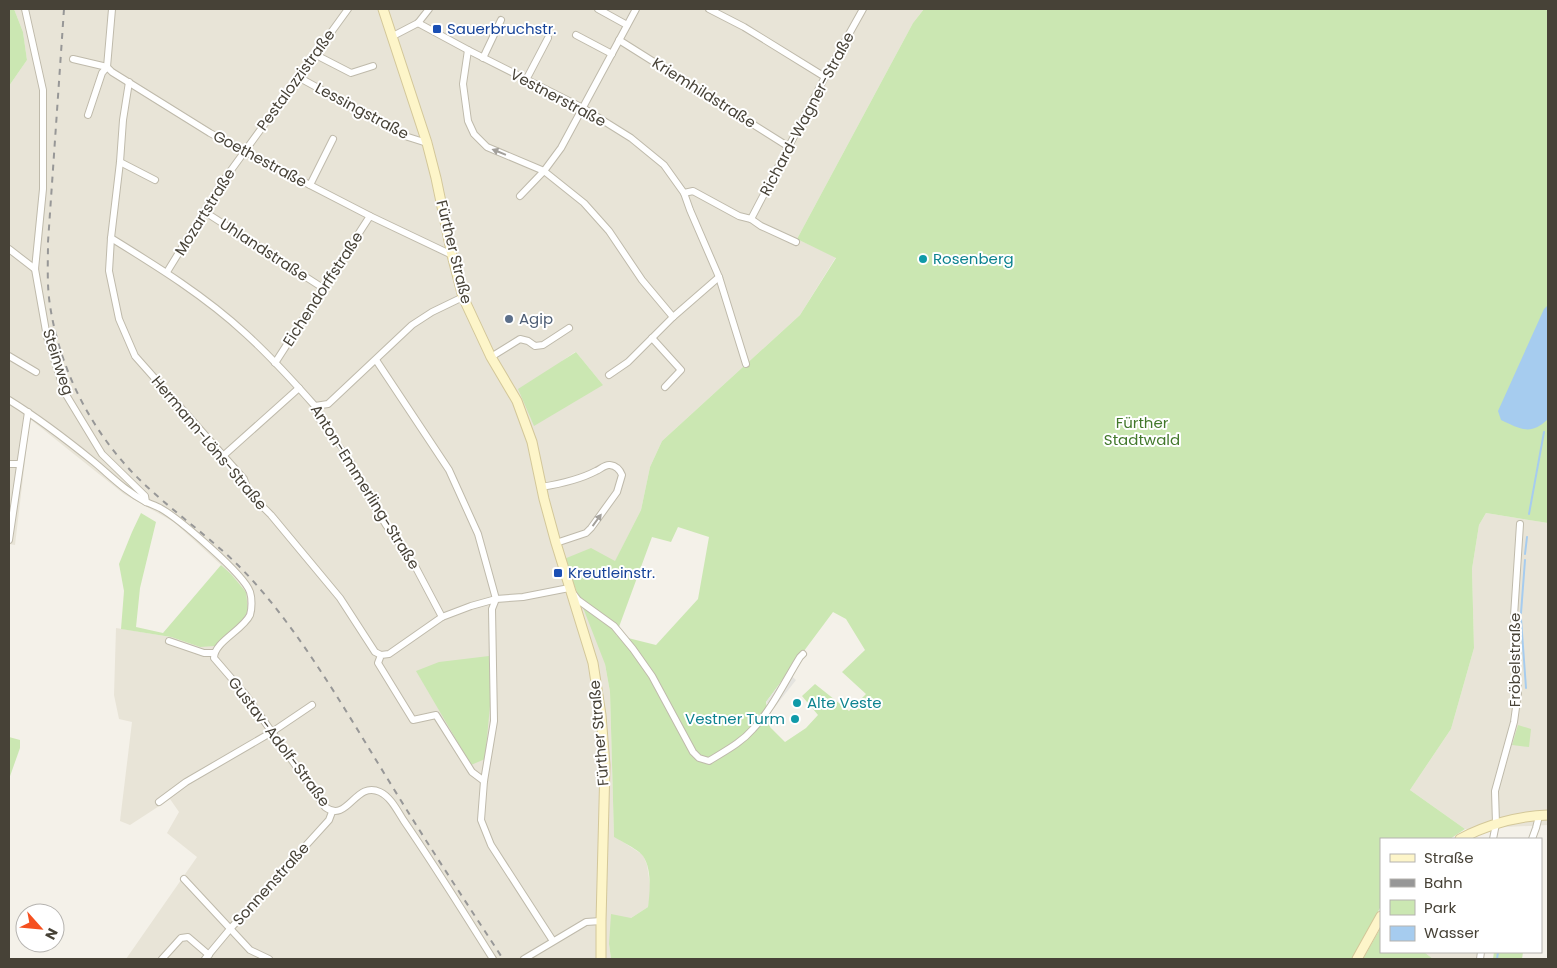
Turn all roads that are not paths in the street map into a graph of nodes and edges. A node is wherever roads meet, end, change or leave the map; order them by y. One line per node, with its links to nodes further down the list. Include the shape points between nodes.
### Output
1 (25, 9): 47 (street, Steinweg, via 43,90 43,189)
2 (112, 9): 23 (street)
3 (348, 9): 19 (street, Pestalozzistraße)
4 (383, 9): 14 (main road, Fürther Straße)
5 (429, 9): 11 (street)
6 (598, 9): 12 (street)
7 (636, 9): 12 (street)
8 (709, 9): 24 (street)
9 (863, 9): 24 (street, Richard-Wagner-Straße)
10 (501, 20): 20 (street)
11 (418, 23): 14 (street); 17 (street, Vestnerstraße)
12 (627, 25): 16 (street)
13 (576, 35): 18 (street)
14 (393, 36): 31 (main road, Fürther Straße)
15 (548, 38): 26 (street)
16 (619, 40): 18 (street); 32 (street, Kriemhildstraße)
17 (468, 50): 20 (street, Vestnerstraße); 35 (street, one-way to 17, via 486,147 474,134 468,121 463,84)
18 (612, 54): 28 (street)
19 (316, 55): 22 (street, via 351,73); 25 (street, Pestalozzistraße)
20 (482, 58): 26 (street, Vestnerstraße)
21 (73, 59): 23 (street, Goethestraße)
22 (373, 66)
23 (107, 67): 27 (street, Goethestraße); 29 (street)
24 (825, 77): 32 (street, Richard-Wagner-Straße)
25 (298, 78): 31 (street, Lessingstraße, via 408,137); 33 (street, Pestalozzistraße)
26 (526, 80): 28 (street, Vestnerstraße)
27 (129, 82): 33 (street, Goethestraße); 34 (street, Hermann-Löns-Straße)
28 (583, 108): 35 (street); 38 (street, Vestnerstraße, via 631,138 664,165)
29 (88, 115)
30 (333, 139): 37 (street)
31 (427, 143): 46 (main road, Fürther Straße)
32 (788, 147): 42 (street, Richard-Wagner-Straße)
33 (244, 151): 37 (street, Goethestraße); 40 (street, Mozartstraße)
34 (120, 162): 36 (street); 43 (street, Hermann-Löns-Straße)
35 (544, 171): 39 (street); 52 (street, via 584,203 609,231 642,280)
36 (155, 180)
37 (310, 185): 41 (street, Goethestraße)
38 (684, 192): 42 (street, via 693,191 739,216); 49 (street, Vestnerstraße)
39 (520, 196)
40 (205, 212): 48 (street, Mozartstraße); 50 (street, Uhlandstraße)
41 (370, 216): 46 (street, Goethestraße); 50 (street, Eichendorffstraße)
42 (751, 219): 44 (street)
43 (111, 238): 48 (street, Anton-Emmerling-Straße); 69 (street, Hermann-Löns-Straße, via 109,271 119,319 135,356)
44 (796, 242)
45 (9, 249): 47 (street)
46 (452, 254): 51 (main road, Fürther Straße)
47 (35, 269): 68 (street, Steinweg, via 47,337 65,393)
48 (167, 272): 58 (street, Anton-Emmerling-Straße, via 245,333)
49 (719, 277): 52 (street); 59 (street, Vestnerstraße)
50 (323, 288): 58 (street, Eichendorffstraße)
51 (463, 297): 56 (main road, Fürther Straße); 57 (street, via 412,325)
52 (673, 317): 54 (street)
53 (569, 328): 56 (street, via 543,345 535,346 520,339)
54 (652, 338): 61 (street, via 628,362); 63 (street, via 681,370)
55 (9, 356): 60 (street)
56 (491, 357): 74 (main road, Fürther Straße, via 517,402 532,442)
57 (376, 360): 65 (street, via 328,404); 80 (street, via 449,470 478,534)
58 (275, 363): 62 (street, Anton-Emmerling-Straße)
59 (746, 364)
60 (36, 372)
61 (609, 375)
62 (299, 388): 65 (street, Anton-Emmerling-Straße); 69 (street)
63 (666, 388)
64 (9, 400): 66 (street)
65 (315, 406): 67 (street, Anton-Emmerling-Straße)
66 (28, 412): 70 (street); 72 (street)
67 (319, 419): 73 (street, Anton-Emmerling-Straße, via 352,462)
68 (102, 454): 70 (street); 75 (street, Steinweg, via 146,496)
69 (223, 456): 85 (street, Hermann-Löns-Straße, via 244,479 250,493 340,598 375,652)
70 (94, 462): 75 (street, via 127,492)
71 (9, 464): 72 (street)
72 (20, 464): 77 (street)
73 (359, 480): 81 (street, Anton-Emmerling-Straße, via 414,564)
74 (541, 487): 78 (main road, Fürther Straße); 78 (street, one-way to 74, via 591,528 617,492 622,475 617,468 605,465 565,483)
75 (146, 502): 84 (street, Steinweg, via 161,508 186,527 229,566 249,591 251,612 245,623 218,647)
76 (1520, 524): 92 (street, Fröbelstraße, via 1514,616 1518,693 1514,722 1495,791)
77 (9, 540)
78 (556, 543): 79 (main road, Fürther Straße)
79 (570, 588): 80 (street); 83 (street, via 578,600 614,626 634,649 693,752 709,761 753,729); 98 (main road, Fürther Straße, via 593,664 601,715 605,765)
80 (496, 599): 81 (street); 88 (street, via 492,609 494,721)
81 (442, 617): 85 (street, via 389,654)
82 (169, 641): 84 (street)
83 (803, 654)
84 (214, 655): 87 (street, Gustav-Adolf-Straße)
85 (381, 655): 88 (street, via 378,663 413,720 436,715 472,772)
86 (312, 704): 87 (street)
87 (272, 732): 89 (street, via 186,782); 90 (street, Gustav-Adolf-Straße, via 325,807)
88 (484, 781): 100 (street, via 481,820 485,832)
89 (159, 802)
90 (332, 812): 99 (street, Sonnenstraße, via 329,820); 104 (street, Gustav-Adolf-Straße, via 341,810 363,791 382,792 416,838)
91 (1544, 816): 92 (main road); 95 (street)
92 (1496, 824): 93 (main road); 94 (street, Fröbelstraße)
93 (1462, 838)
94 (1493, 838)
95 (1532, 838)
96 (184, 879): 99 (street)
97 (1380, 918): 107 (main road)
98 (601, 921): 100 (street, via 586,922); 106 (main road, Fürther Straße)
99 (230, 929): 101 (street, Sonnenstraße); 103 (street, via 250,950)
100 (553, 941): 105 (street)
101 (207, 957): 102 (street, Sonnenstraße, via 185,936)
102 (162, 959)
103 (268, 959)
104 (493, 959)
105 (524, 959)
106 (602, 959)
107 (1357, 959)

